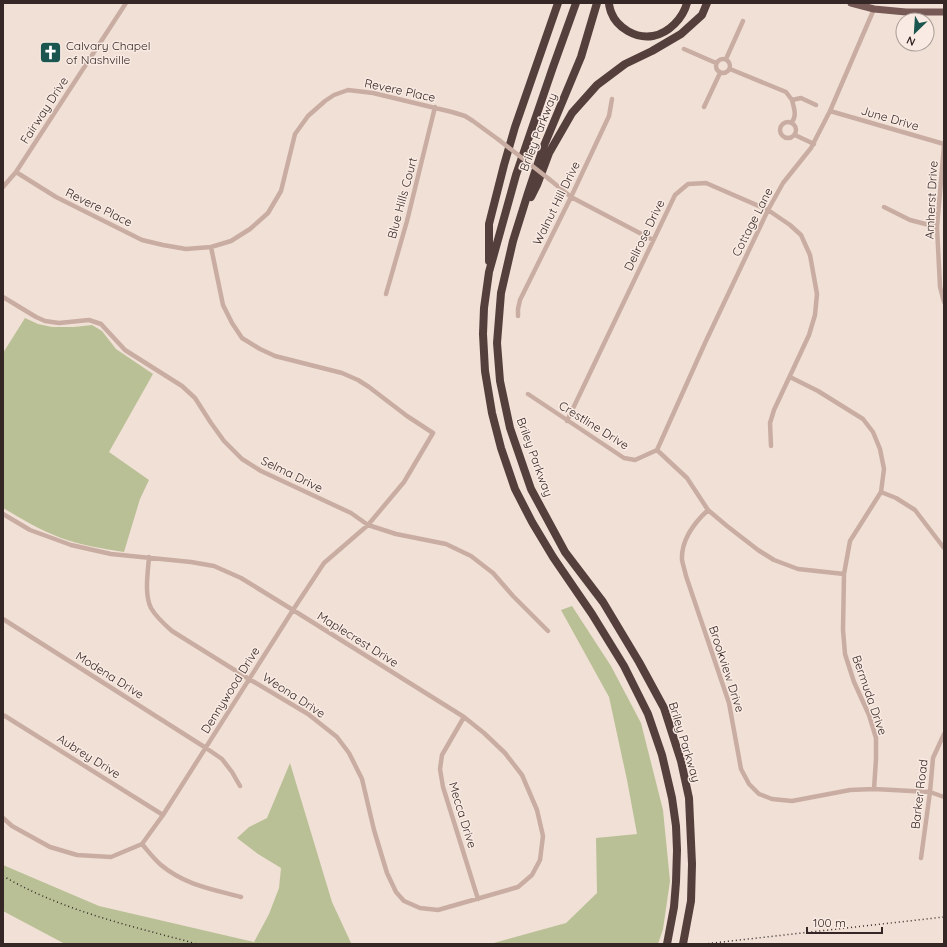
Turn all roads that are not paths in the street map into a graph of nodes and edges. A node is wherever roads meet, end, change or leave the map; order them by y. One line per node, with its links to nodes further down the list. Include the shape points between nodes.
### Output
1 (126, 3): 27 (street, Fairway Drive)
2 (558, 3): 36 (highway, via 515,127 499,182 489,224)
3 (576, 3): 36 (highway, Briley Parkway, via 516,175)
4 (598, 3): 32 (highway, Briley Parkway, via 581,57 543,148)
5 (609, 3): 6 (highway, via 611,12 625,31 654,36 665,32 681,17)
6 (686, 3)
7 (707, 3): 32 (highway, via 702,15 681,34 625,64 597,85 572,113 549,153 537,185)
8 (851, 3): 9 (main road)
9 (874, 9): 10 (main road); 22 (street, Cottage Lane)
10 (944, 12)
11 (743, 21): 13 (street)
12 (684, 49): 14 (street)
13 (726, 59): 14 (street, via 720,59); 15 (street, via 730,63)
14 (716, 63): 16 (street)
15 (730, 69): 16 (street, via 726,73); 18 (street, via 786,92)
16 (720, 73): 21 (street)
17 (612, 99): 29 (street, Walnut Hill Drive, via 609,116)
18 (792, 100): 19 (street, via 801,98); 23 (street, via 795,115)
19 (816, 105)
20 (435, 107): 29 (street, Revere Place, bridge, via 465,116 481,126); 35 (street, Revere Place, via 348,90 325,100 295,134 281,191 268,213 231,241); 37 (street, Blue Hills Court)
21 (704, 107)
22 (830, 111): 25 (street, Cottage Lane); 26 (street, June Drive)
23 (792, 122): 24 (street, via 796,126); 24 (street, via 784,123 780,127 780,132 788,139)
24 (795, 134): 25 (street)
25 (814, 144): 31 (street, Cottage Lane, via 783,183)
26 (944, 145): 33 (street, Amherst Drive)
27 (16, 172): 28 (street, Fairway Drive); 35 (street, Revere Place, via 56,197 142,240 186,249)
28 (3, 187)
29 (571, 197): 34 (street, Revere Place); 40 (street, Walnut Hill Drive, via 520,300)
30 (884, 207): 33 (street, via 910,220)
31 (768, 210): 34 (street, Dellrose Drive, via 706,183 688,184 675,195); 41 (street, Dellrose Drive, via 801,235 810,255 817,294 815,315 809,335); 45 (street, Cottage Lane)
32 (520, 218): 72 (highway, Briley Parkway, via 501,293 497,343 500,381 510,428 531,489 565,552 603,602 664,708 681,761 689,798 691,900)
33 (937, 228): 39 (street, Amherst Drive, via 940,288)
34 (653, 240): 43 (street, Dellrose Drive)
35 (211, 248): 49 (street, Dennywood Drive, via 223,305 242,338 276,356 342,373 358,380 433,433 404,482)
36 (489, 272): 71 (highway, Briley Parkway, via 484,308 485,371 492,413 515,489 553,558 624,666 648,714 662,756 672,798 677,850 674,907)
37 (386, 294)
38 (3, 297): 49 (street, Selma Drive, via 45,321 59,323 89,320 101,324 125,350 182,386 195,398 224,441 242,459 261,471 351,513)
39 (944, 302)
40 (518, 316)
41 (790, 377): 44 (street, Dellrose Drive, via 770,423); 46 (street, Bermuda Drive, via 863,419 873,432 880,449 884,469)
42 (528, 394): 43 (street, Crestline Drive)
43 (567, 421): 45 (street, Crestline Drive, via 624,458 635,460)
44 (771, 446)
45 (657, 450): 47 (street, via 686,478)
46 (881, 492): 50 (street, via 915,510); 52 (street, Bermuda Drive, via 850,541)
47 (708, 510): 52 (street, via 774,560 798,569); 62 (street, Brookview Drive, via 690,532 684,545 682,560 729,702 741,769 749,784 759,794 772,799 792,801 850,790)
48 (3, 514): 51 (street, Maplecrest Drive, via 30,530 72,545 111,554)
49 (368, 525): 53 (street, Dennywood Drive, via 324,563); 55 (street, Selma Drive, via 396,534 446,544 471,556 493,573)
50 (944, 548)
51 (149, 557): 53 (street, Maplecrest Drive, via 214,566 241,578); 56 (street, Weona Drive, via 147,595 161,622)
52 (844, 574): 62 (street, Bermuda Drive, via 845,654 876,738)
53 (293, 610): 56 (street, Dennywood Drive); 58 (street, Maplecrest Drive)
54 (3, 619): 60 (street, Modena Drive)
55 (548, 631)
56 (249, 679): 60 (street, Dennywood Drive); 70 (street, Weona Drive, via 308,714 337,737 349,753 362,779 387,872 396,892 404,901 420,908 438,910)
57 (3, 715): 65 (street, Aubrey Drive)
58 (464, 717): 70 (street, Mecca Drive, via 442,755 440,768 443,787); 70 (street, Maplecrest Drive, via 505,753 522,775 537,810 542,836 540,860 532,875 518,887)
59 (944, 734): 63 (street, Barker Road, via 933,758)
60 (206, 748): 61 (street, Modena Drive, via 222,759); 65 (street, Dennywood Drive)
61 (240, 786)
62 (874, 789): 63 (street, Brookview Drive)
63 (930, 792): 64 (street, Brookview Drive); 68 (street, Barker Road)
64 (944, 797)
65 (163, 814): 67 (street, Dennywood Drive)
66 (3, 818): 67 (street, via 12,826 50,847 78,855 111,857)
67 (142, 844): 69 (street, via 159,864 175,876 195,885)
68 (921, 858)
69 (241, 897)
70 (478, 899)
71 (667, 944)
72 (683, 944)

